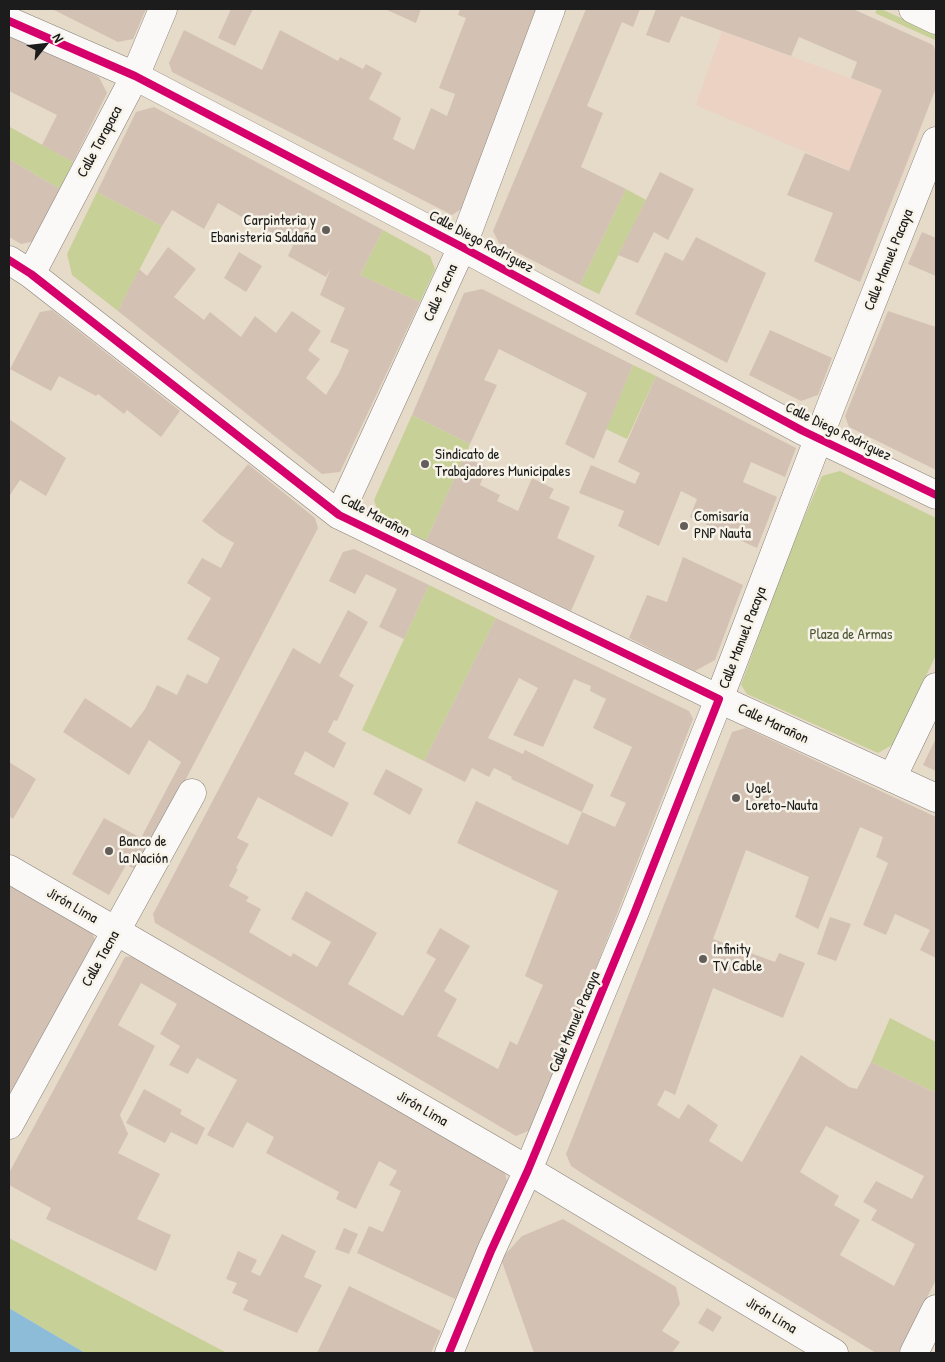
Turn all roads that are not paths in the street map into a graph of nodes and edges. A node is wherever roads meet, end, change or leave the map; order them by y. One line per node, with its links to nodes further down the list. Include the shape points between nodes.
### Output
1 (163, 9): 6 (street, Calle Tarapaca)
2 (551, 9): 8 (street, Calle Tacna)
3 (913, 9): 4 (street)
4 (936, 20)
5 (9, 21): 6 (street, Calle Diego Rodriguez)
6 (135, 76): 8 (street, Calle Diego Rodriguez); 9 (street, Calle Tarapaca)
7 (936, 141): 10 (street, Calle Manuel Pacaya)
8 (462, 247): 10 (street, Calle Diego Rodriguez); 12 (street, Calle Tacna)
9 (20, 267): 12 (street, Calle Marañon)
10 (819, 439): 11 (street, Calle Diego Rodriguez); 14 (street, Calle Manuel Pacaya)
11 (936, 495)
12 (339, 515): 14 (street, Calle Marañon)
13 (936, 687): 15 (street)
14 (719, 699): 15 (street, Calle Marañon); 21 (street, Calle Manuel Pacaya)
15 (892, 778): 17 (street, Calle Marañon)
16 (192, 793): 19 (street, Calle Tacna)
17 (936, 798)
18 (9, 869): 19 (street, Jirón Lima)
19 (117, 932): 20 (street, Calle Tacna); 21 (street, Jirón Lima)
20 (9, 1125)
21 (528, 1170): 23 (street, Calle Manuel Pacaya); 24 (street, Jirón Lima)
22 (936, 1308): 25 (street)
23 (449, 1353)
24 (834, 1353)
25 (914, 1353)

